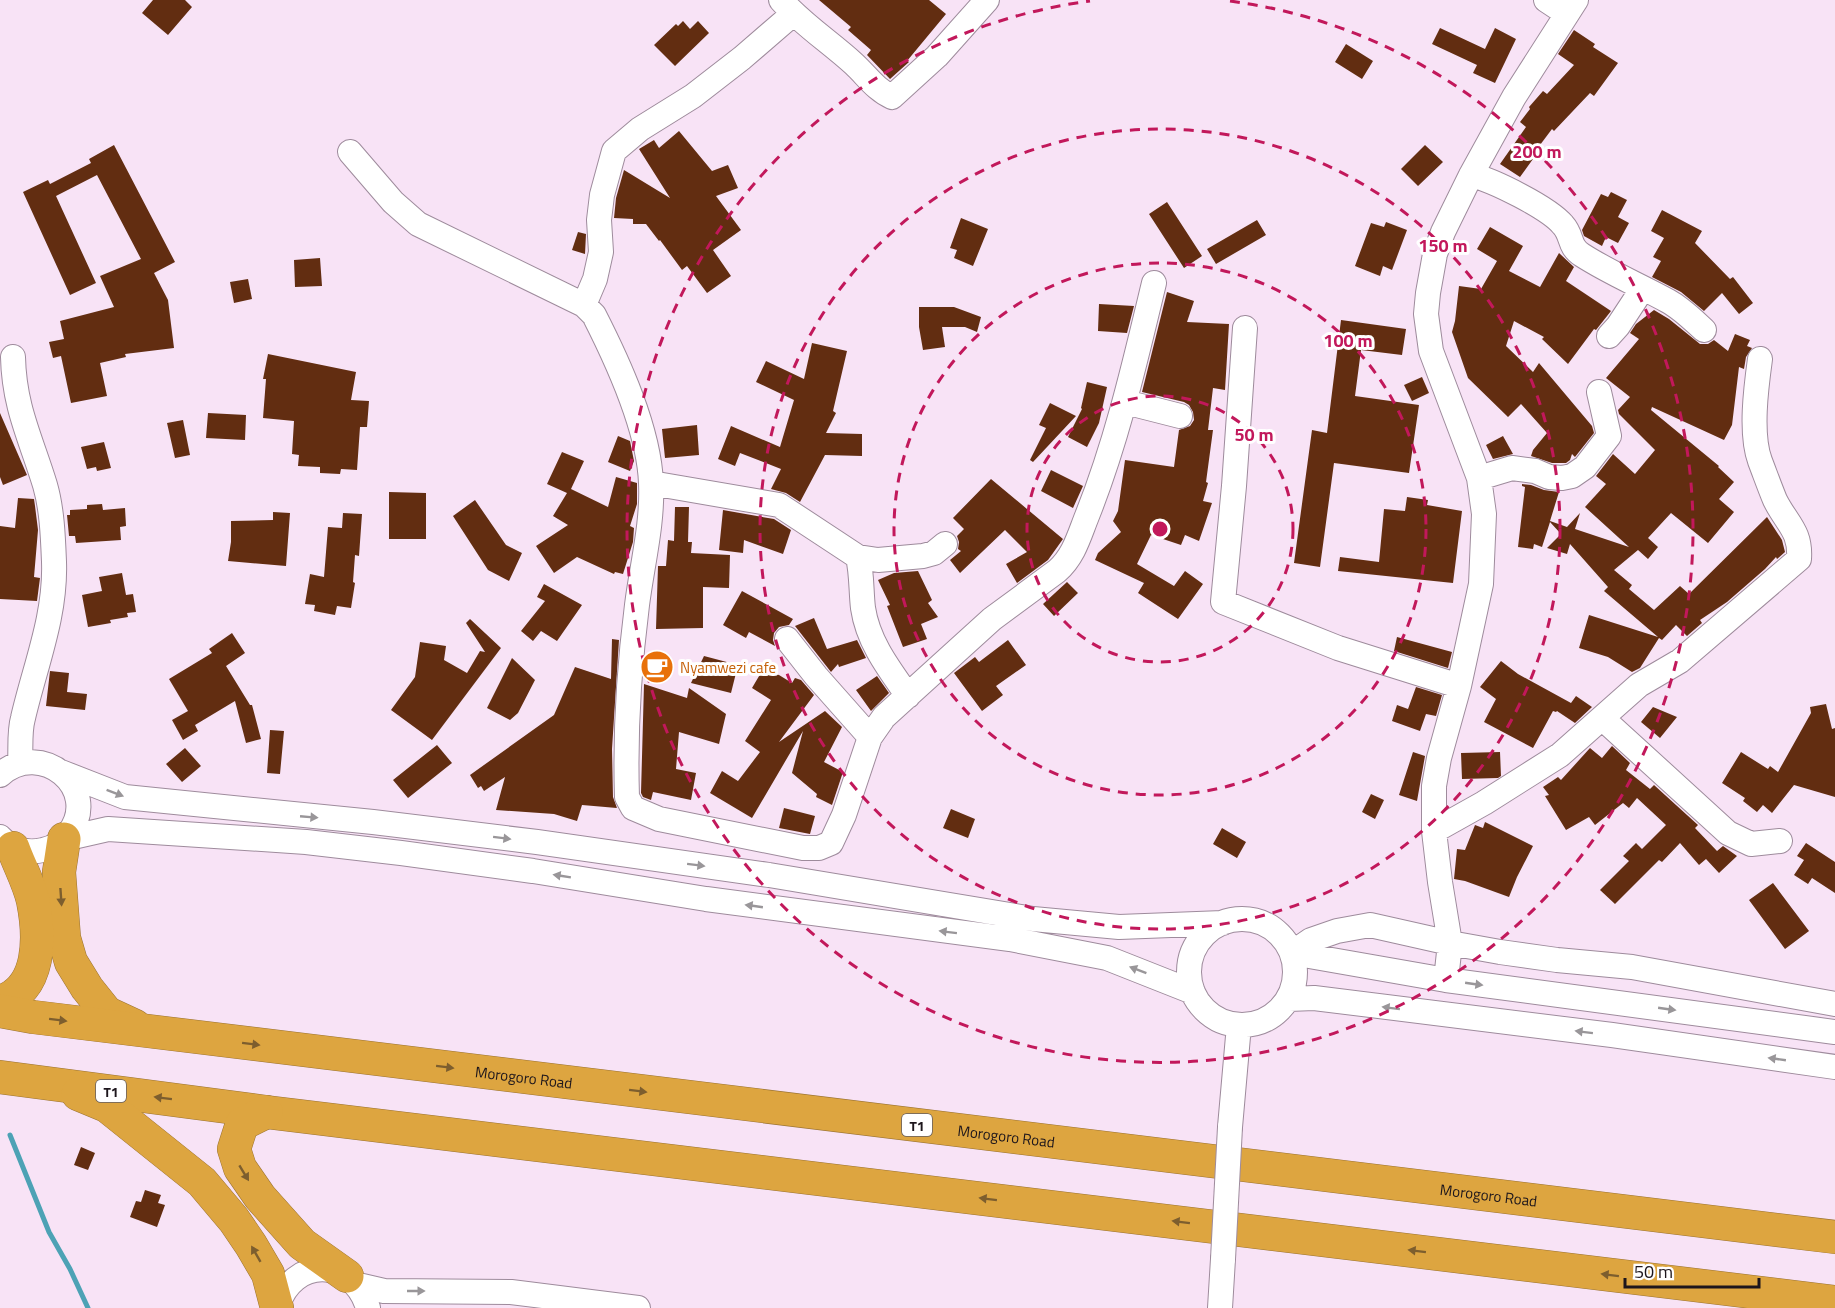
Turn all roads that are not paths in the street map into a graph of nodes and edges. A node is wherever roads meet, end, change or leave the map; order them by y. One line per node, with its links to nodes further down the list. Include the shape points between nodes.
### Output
1 (987, 0): 3 (street, via 894,97 881,92)
2 (1546, 0): 4 (street)
3 (787, 7): 9 (street, via 742,58 616,148 602,195 601,252)
4 (1572, 7): 6 (street, via 1514,97)
5 (350, 152): 9 (street, via 418,224)
6 (1471, 175): 8 (street, via 1526,199 1551,215 1563,224 1575,250 1615,276); 18 (street, via 1435,254 1426,314 1431,351)
7 (1154, 283): 16 (street)
8 (1643, 288): 11 (street, via 1678,308); 12 (street)
9 (584, 305): 19 (street, via 594,315 630,394)
10 (1245, 328): 23 (street, via 1223,602 1338,648)
11 (1704, 330)
12 (1609, 336)
13 (13, 357): 27 (street, via 16,395 46,486 54,564 48,627)
14 (1760, 359): 25 (street, via 1757,452 1776,501 1796,533 1800,559 1680,661 1639,685)
15 (1599, 392): 18 (street, via 1609,436 1585,467 1562,478 1512,468)
16 (1125, 402): 17 (street); 24 (street, via 1094,500 1066,563 992,619)
17 (1180, 416)
18 (1479, 478): 23 (street, via 1484,514 1481,584)
19 (651, 483): 21 (street, via 779,505); 26 (street, via 628,722 627,797 633,808 659,819 819,848 831,843 844,815)
20 (945, 544): 21 (street, via 923,556 878,560)
21 (858, 556): 24 (street, via 868,628 883,661)
22 (787, 639): 26 (street)
23 (1459, 686): 29 (street, via 1434,786)
24 (908, 696): 26 (street, via 884,717)
25 (1602, 718): 29 (street, via 1560,755); 31 (street, via 1728,834 1751,844)
26 (870, 737)
27 (10, 769): 28 (street, via 42,762)
28 (61, 772): 30 (street, via 77,800 76,821); 33 (street, one-way to 33, via 124,797 537,842 1033,919 1119,927)
29 (1434, 831): 34 (street)
30 (64, 839): 32 (street, via 34,852); 37 (street, one-way to 30, via 1107,958 1010,939 717,901 401,853 306,842 108,829); 43 (highway, one-way to 43, via 59,872 63,938 71,962 107,1012)
31 (1779, 841)
32 (7, 842): 39 (highway, via 33,899 38,951 24,988)
33 (1222, 923): 35 (street, via 1258,921 1279,933); 37 (street, via 1203,936 1191,957)
34 (1450, 943): 35 (street, via 1370,925 1311,940); 36 (street); 40 (street, via 1632,967)
35 (1292, 953): 36 (street); 38 (street, via 1296,976)
36 (1446, 980): 44 (street, one-way to 44)
37 (1193, 992): 42 (street, via 1206,1011)
38 (1289, 999): 42 (street, via 1282,1009 1262,1022); 45 (street, one-way to 38, via 1612,1035 1314,998)
39 (0, 1002)
40 (1835, 1004)
41 (0, 1011): 43 (highway, Morogoro Road / T1, one-way to 43)
42 (1239, 1025): 55 (street, bridge)
43 (146, 1031): 49 (highway, Morogoro Road / T1, one-way to 49)
44 (1835, 1032)
45 (1835, 1067)
46 (0, 1077): 47 (highway, T1)
47 (51, 1083): 48 (highway, T1, one-way to 47); 52 (highway, one-way to 47, via 268,1274 251,1245 202,1182 107,1106)
48 (266, 1112): 50 (highway, one-way to 50, via 242,1124 234,1149 240,1168 302,1244); 51 (highway, T1, one-way to 48)
49 (1835, 1237)
50 (352, 1281): 52 (street, via 335,1271 309,1271 287,1286); 53 (street, via 365,1296); 54 (street, one-way to 54, via 384,1291 511,1292)
51 (1835, 1302)
52 (277, 1308)
53 (368, 1308)
54 (638, 1308)
55 (1220, 1308)

